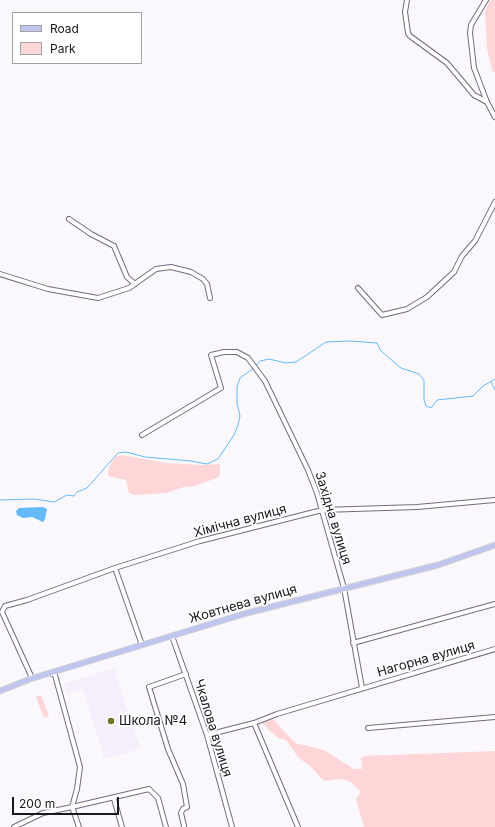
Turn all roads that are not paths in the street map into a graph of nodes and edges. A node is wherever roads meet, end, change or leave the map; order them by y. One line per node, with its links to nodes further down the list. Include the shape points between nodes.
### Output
1 (407, 0): 3 (street, via 405,12 410,36 447,63 474,95)
2 (486, 0): 3 (street, via 471,25 470,33 474,68)
3 (488, 102): 4 (street)
4 (495, 118)
5 (495, 202): 9 (street, via 475,241 462,256 454,272 427,297 407,309 382,315)
6 (69, 219): 8 (street, via 114,246 127,277)
7 (0, 274): 8 (street, via 48,289 98,298)
8 (135, 284): 10 (street, via 156,269 171,267 191,272 203,279 208,284)
9 (358, 288)
10 (210, 298)
11 (142, 435): 13 (street, Західна вулиця, via 220,388 211,355 237,352 248,358 265,381 308,470)
12 (495, 500): 13 (street, Хімічна вулиця, via 417,507)
13 (322, 510): 15 (street, Хімічна вулиця, via 200,541); 16 (street, Західна вулиця)
14 (495, 545): 16 (main road, Жовтнева вулиця, via 438,565)
15 (115, 568): 20 (street); 24 (street, Хімічна вулиця, via 5,606 2,612)
16 (344, 588): 18 (main road, Жовтнева вулиця, via 253,611); 19 (street, Західна вулиця)
17 (495, 604): 19 (street)
18 (172, 636): 20 (main road, Жовтнева вулиця); 23 (street, Чкалова вулиця)
19 (353, 643): 25 (street, Західна вулиця)
20 (142, 645): 22 (main road, Жовтнева вулиця)
21 (495, 649): 25 (street, Нагорна вулиця)
22 (51, 673): 24 (main road, Жовтнева вулиця); 32 (street, via 55,675 80,767)
23 (186, 674): 30 (street, Чкалова вулиця); 33 (street, via 149,687 168,749 183,784 187,807 182,809 181,813)
24 (32, 678): 26 (main road, Жовтнева вулиця)
25 (362, 688): 28 (street, Нагорна вулиця)
26 (0, 691)
27 (495, 717): 29 (street)
28 (254, 723): 30 (street, Нагорна вулиця); 39 (street)
29 (368, 728)
30 (207, 735): 38 (street, Чкалова вулиця)
31 (114, 799): 32 (street); 36 (street); 37 (street, via 149,790 158,798)
32 (72, 807): 34 (street, via 43,813); 35 (street)
33 (184, 826)
34 (14, 827)
35 (79, 827)
36 (122, 827)
37 (166, 827)
38 (232, 827)
39 (298, 827)

